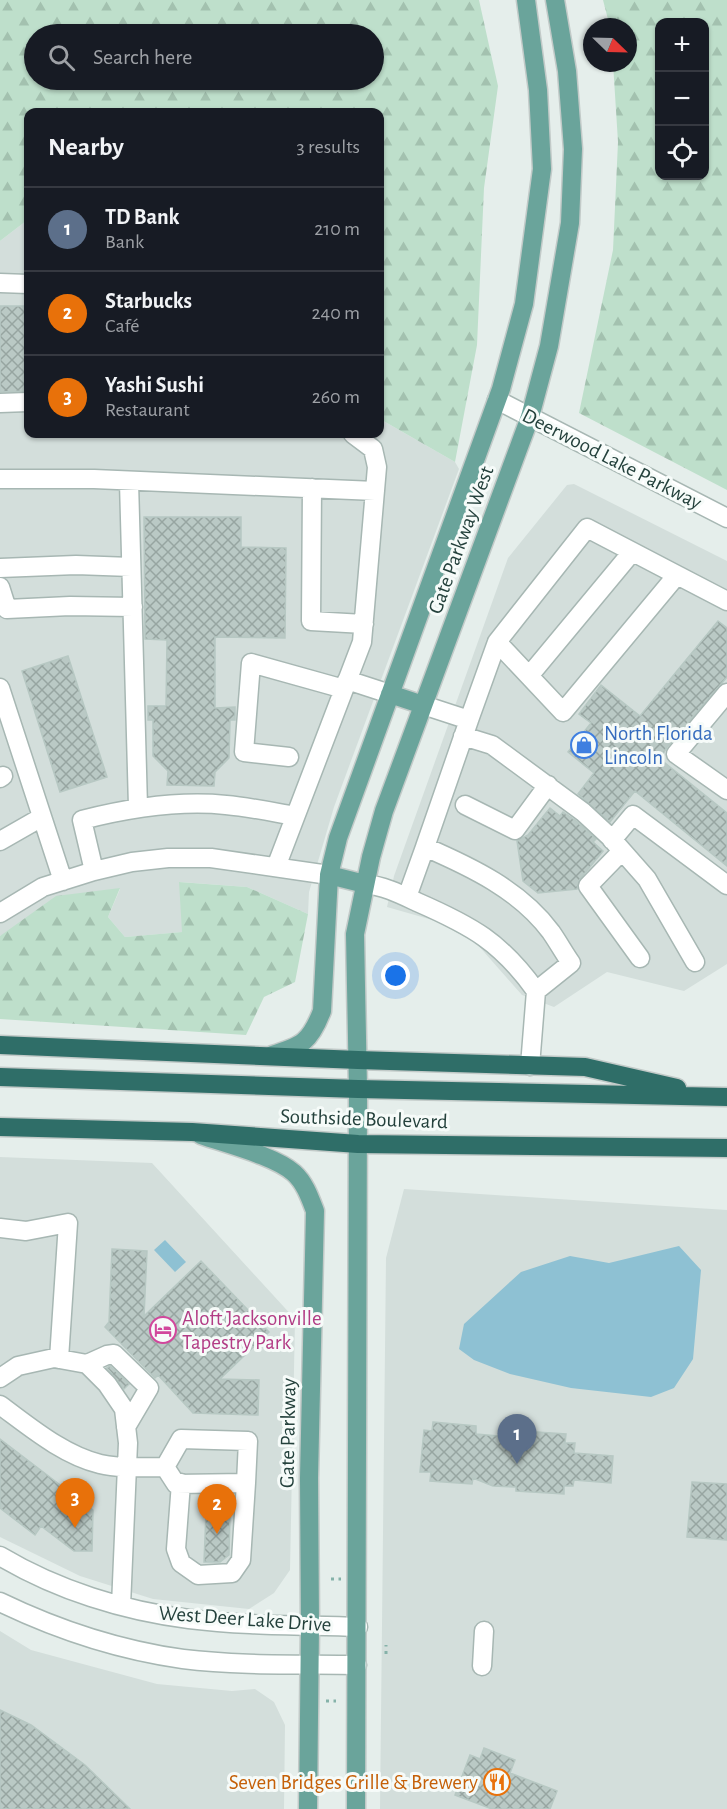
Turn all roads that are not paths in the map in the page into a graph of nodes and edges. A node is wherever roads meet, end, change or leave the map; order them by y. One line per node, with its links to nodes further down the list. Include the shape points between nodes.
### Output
1 (526, 0): 5 (main road, Gate Parkway West, via 538,90 542,170 524,304)
2 (555, 0): 8 (main road, Gate Parkway West, via 567,71 573,149 570,223 549,346)
3 (0, 283): 4 (street)
4 (24, 284)
5 (497, 400): 8 (street, Deerwood Lake Parkway); 27 (main road, Gate Parkway West)
6 (24, 402): 7 (street)
7 (0, 403)
8 (530, 417): 14 (street, Deerwood Lake Parkway); 29 (main road, Gate Parkway West)
9 (359, 438): 13 (street, via 374,449)
10 (0, 479): 11 (street)
11 (129, 482): 12 (street); 16 (street)
12 (312, 489): 13 (street); 22 (street, via 311,621)
13 (375, 491): 22 (street)
14 (727, 518)
15 (632, 552): 18 (street); 23 (street, via 587,528); 24 (street)
16 (131, 567): 17 (street); 21 (street)
17 (0, 568)
18 (677, 575): 20 (street); 24 (street, via 563,712)
19 (0, 587): 21 (street, via 7,609)
20 (727, 601)
21 (133, 607): 35 (street)
22 (364, 624): 25 (street, via 362,642)
23 (497, 642): 24 (street); 30 (street)
24 (529, 676)
25 (345, 685): 27 (street); 31 (street, via 251,663 244,752); 36 (street)
26 (727, 693): 32 (street, via 676,754)
27 (390, 694): 29 (main road); 43 (main road, Gate Parkway West, via 338,838)
28 (1, 696): 37 (street)
29 (423, 705): 30 (street); 45 (main road, Gate Parkway West, via 384,811)
30 (466, 728): 33 (street); 40 (street)
31 (289, 757)
32 (725, 784)
33 (548, 785): 34 (street, via 515,830); 39 (street)
34 (465, 805)
35 (138, 807): 36 (street, via 224,804); 42 (street, via 82,820)
36 (295, 816): 41 (street)
37 (42, 817): 38 (street); 44 (street)
38 (0, 841)
39 (617, 845): 46 (street, via 633,815); 49 (street, via 588,886); 50 (street, via 646,879)
40 (424, 847): 47 (street); 51 (street, via 496,882 550,930 571,963)
41 (276, 867): 42 (street, via 212,858 168,858); 43 (street)
42 (94, 871): 44 (street)
43 (329, 875): 45 (main road); 55 (main road, Gate Parkway West, via 322,1011 315,1029 297,1047)
44 (63, 881): 48 (street, via 43,887)
45 (365, 884): 47 (street); 56 (main road, Gate Parkway West, via 355,934)
46 (727, 885)
47 (407, 897): 51 (street, via 458,919 502,950)
48 (0, 913)
49 (640, 958)
50 (695, 962)
51 (536, 992): 57 (street)
52 (0, 1032): 54 (highway)
53 (0, 1045): 54 (highway)
54 (73, 1048): 55 (highway)
55 (266, 1056): 56 (highway)
56 (358, 1060): 57 (highway); 59 (main road, Gate Parkway West)
57 (530, 1066): 60 (highway, via 585,1067)
58 (0, 1077): 59 (highway, Southside Boulevard)
59 (358, 1089): 60 (highway, Southside Boulevard); 63 (main road)
60 (720, 1097)
61 (0, 1127): 62 (highway, Southside Boulevard)
62 (192, 1132): 63 (highway, Southside Boulevard); 78 (main road, Gate Parkway, via 294,1173 315,1211)
63 (358, 1144): 64 (highway, Southside Boulevard); 79 (main road)
64 (727, 1148)
65 (0, 1228): 66 (street, via 26,1231 68,1223)
66 (59, 1359): 67 (street); 68 (street, via 18,1366)
67 (87, 1364): 70 (street, via 124,1409); 70 (street, via 114,1354 149,1388)
68 (0, 1378)
69 (0, 1405): 71 (street, via 35,1431 82,1457 100,1465)
70 (126, 1427): 71 (street)
71 (127, 1466): 72 (street); 77 (street)
72 (165, 1467): 73 (street, via 181,1438 248,1441); 74 (street, via 176,1484)
73 (246, 1483): 74 (street); 74 (street, via 241,1560 232,1573 198,1575 181,1563 176,1549)
74 (181, 1484)
75 (0, 1557): 77 (street, West Deer Lake Drive, via 61,1586)
76 (0, 1602): 81 (street, West Deer Lake Drive, via 80,1635 154,1654 230,1663)
77 (121, 1606): 78 (street, West Deer Lake Drive, via 204,1621)
78 (310, 1625): 79 (street, West Deer Lake Drive); 81 (main road, Gate Parkway)
79 (358, 1627): 82 (main road)
80 (484, 1631): 83 (street)
81 (310, 1664): 82 (street, West Deer Lake Drive); 84 (main road, Gate Parkway)
82 (357, 1665): 85 (main road)
83 (482, 1666)
84 (308, 1809)
85 (356, 1809)

